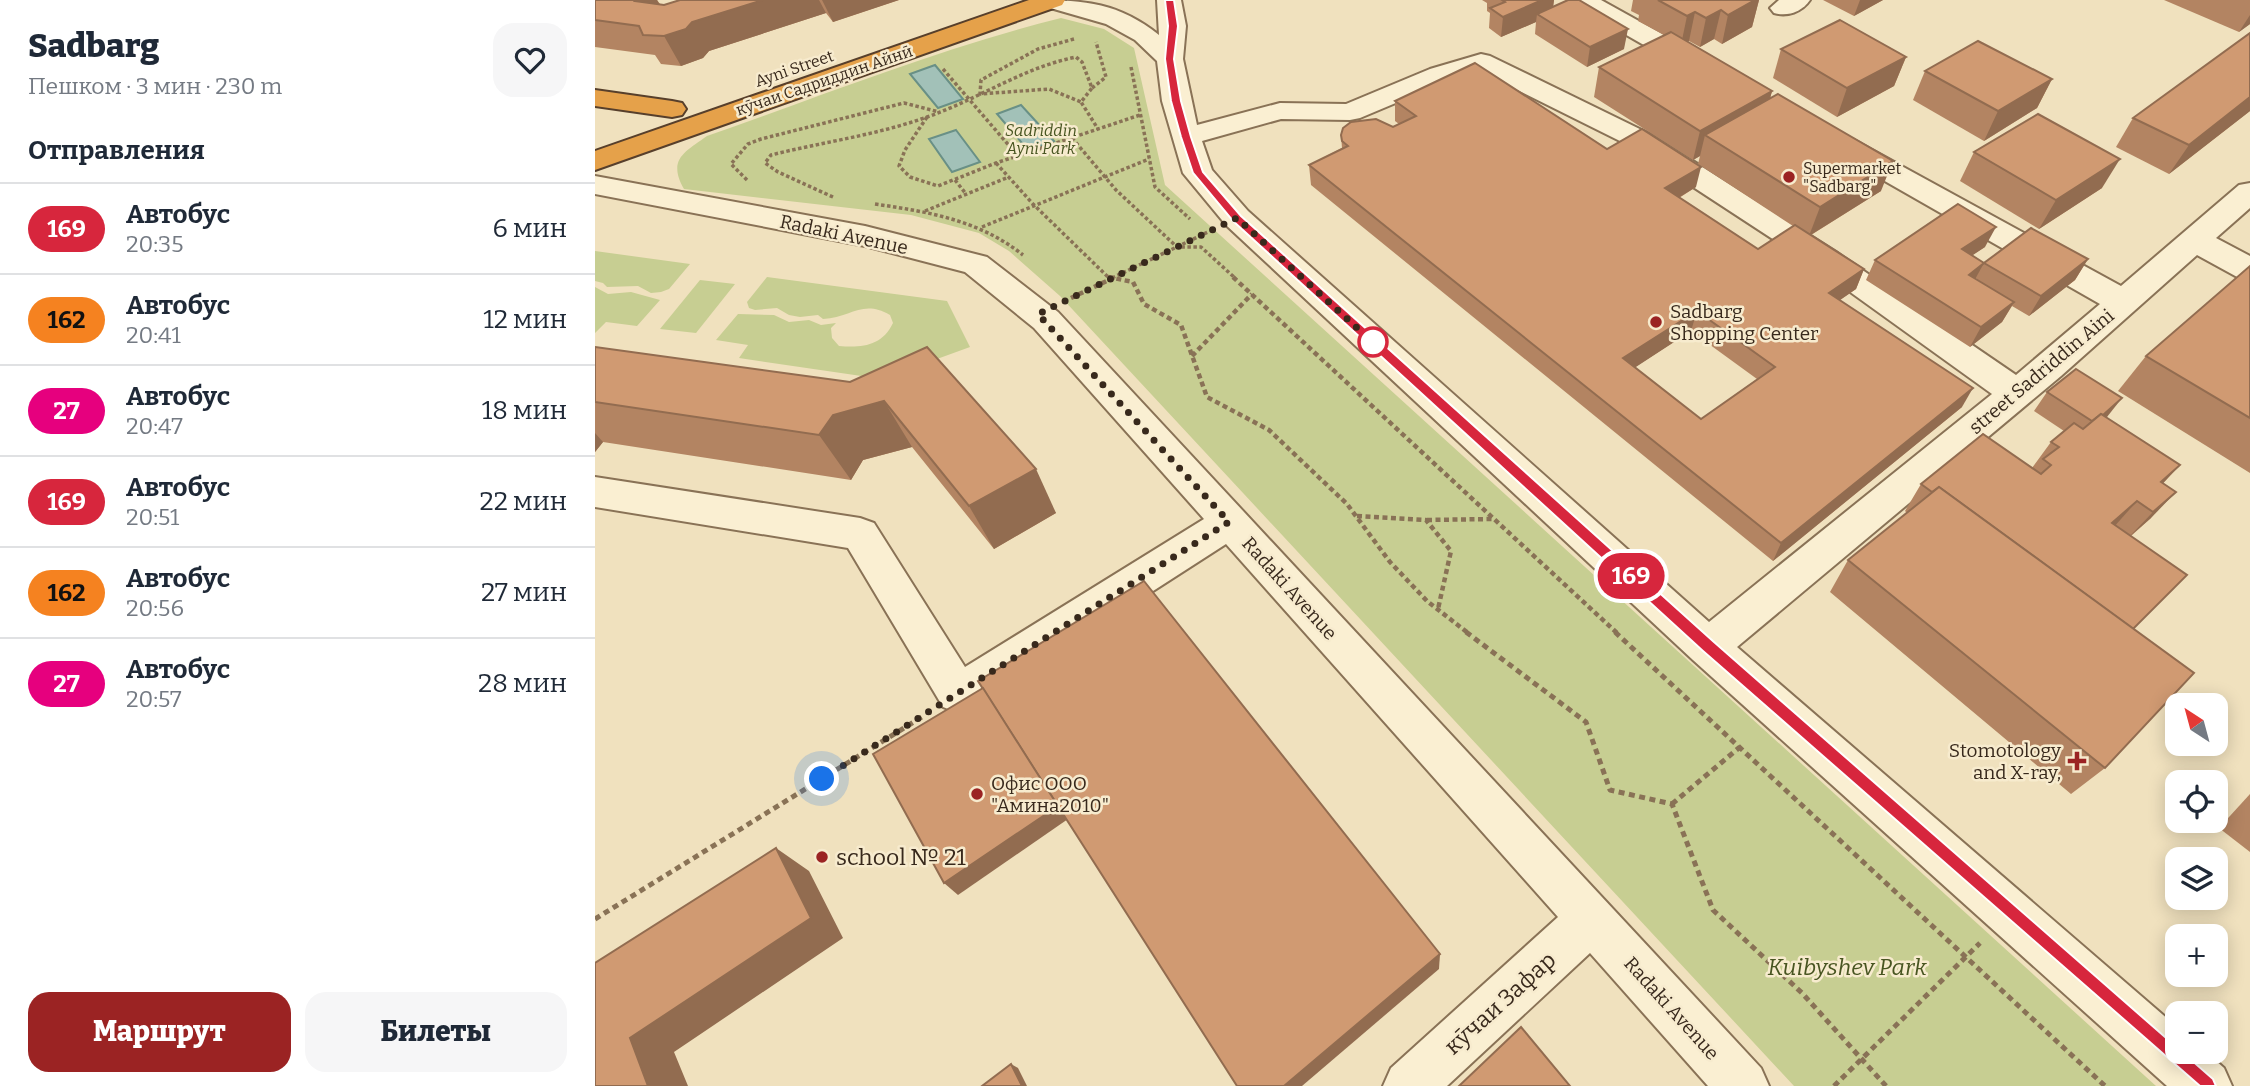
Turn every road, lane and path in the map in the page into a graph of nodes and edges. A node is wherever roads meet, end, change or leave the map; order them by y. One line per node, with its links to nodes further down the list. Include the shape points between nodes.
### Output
1 (993, 0): 15 (highway, Ayni Street)
2 (1051, 0): 7 (street, via 1121,19); 26 (highway, кӯчаи Садриддин Айнӣ)
3 (1169, 0): 7 (street, via 1173,26)
4 (1583, 0): 9 (street)
5 (1083, 38): 11 (path, via 1061,40 981,80)
6 (1096, 41): 10 (path, via 1107,77)
7 (1170, 59): 22 (street)
8 (938, 62): 13 (path)
9 (1727, 80)
10 (1091, 88): 11 (path, via 1083,62 1076,57 1003,81); 14 (path)
11 (981, 94): 13 (path); 14 (path, via 1049,89)
12 (595, 98): 15 (highway)
13 (968, 101): 16 (path); 24 (path)
14 (1081, 102): 19 (path)
15 (672, 109): 21 (highway, Ayni Street)
16 (939, 112): 18 (path); 31 (path, via 904,103 748,144 731,164 744,179)
17 (1140, 115): 19 (path)
18 (927, 117): 30 (path, via 899,166 926,184 938,186); 35 (path, via 771,155 765,163)
19 (1098, 129): 23 (path)
20 (1823, 134): 45 (street, street Sadriddin Aini)
21 (595, 135)
22 (1186, 137): 38 (street, via 1198,173); 48 (street, via 1280,111 1350,113 1481,62 1642,141 1825,259)
23 (1072, 138): 24 (path); 29 (path)
24 (1018, 156): 27 (path)
25 (1149, 159): 29 (path)
26 (595, 161)
27 (996, 163): 28 (path); 30 (path)
28 (1009, 177): 34 (path); 36 (path)
29 (1105, 177): 36 (path); 41 (path)
30 (955, 180): 34 (path)
31 (756, 184)
32 (595, 185): 46 (street, Radaki Avenue, via 865,236 975,264)
33 (2250, 192): 40 (street)
34 (966, 194): 37 (path)
35 (837, 198)
36 (1033, 204): 39 (path); 43 (path)
37 (923, 212)
38 (1237, 218): 41 (path); 55 (street)
39 (982, 227)
40 (2195, 240): 42 (street); 45 (street)
41 (1177, 247): 43 (path); 44 (path, via 1201,247)
42 (2250, 270)
43 (1110, 279): 46 (path); 47 (path, via 1133,282 1144,304 1181,326)
44 (1252, 294): 47 (path); 51 (path)
45 (2123, 302): 48 (street, street Sadriddin Aini)
46 (1038, 314): 53 (street, Radaki Avenue)
47 (1192, 356): 50 (path, via 1207,397 1269,430)
48 (2015, 393): 55 (street, street Sadriddin Aini)
49 (595, 492): 56 (street, via 860,534)
50 (1357, 516): 52 (path); 54 (path, via 1390,562)
51 (1494, 519): 52 (path); 57 (path)
52 (1426, 520): 54 (path, via 1451,551)
53 (1229, 522): 56 (street); 61 (street, Radaki Avenue)
54 (1438, 609): 58 (path, via 1586,722 1610,790)
55 (1708, 647): 59 (street)
56 (958, 694): 60 (path)
57 (1740, 747): 58 (path); 62 (path)
58 (1672, 804): 63 (path, via 1713,910 1802,993)
59 (2010, 912): 62 (path); 69 (street)
60 (595, 919)
61 (1591, 920): 64 (street, кӯчаи Зафар); 65 (street, Radaki Avenue)
62 (1967, 957): 63 (path); 68 (path)
63 (1860, 1059): 66 (path); 67 (path)
64 (1409, 1086)
65 (1743, 1086)
66 (1834, 1086)
67 (1886, 1086)
68 (2105, 1086)
69 (2206, 1086)

